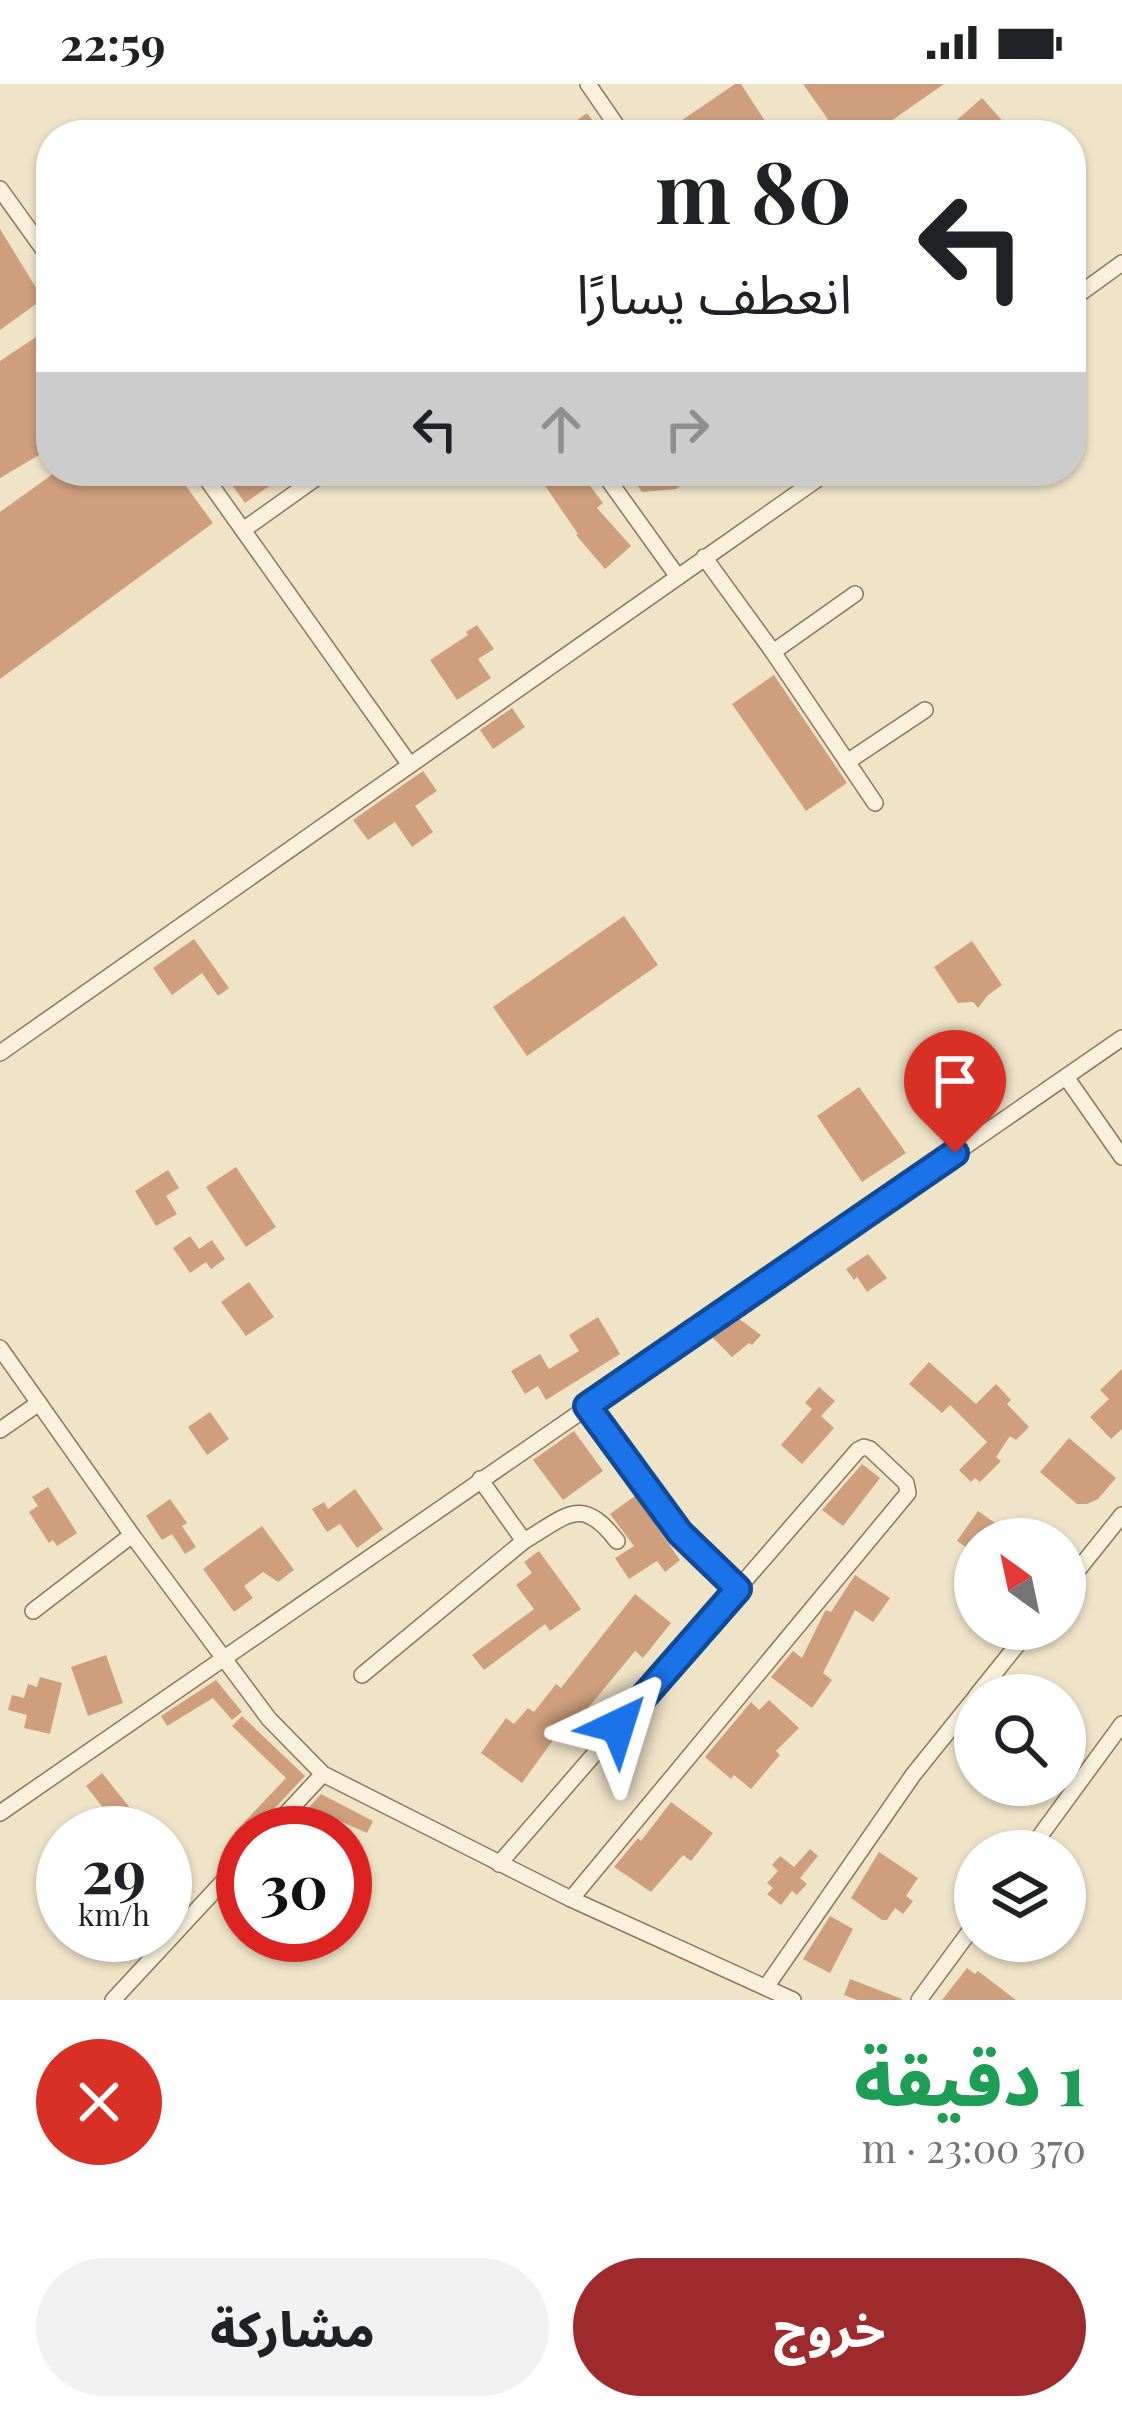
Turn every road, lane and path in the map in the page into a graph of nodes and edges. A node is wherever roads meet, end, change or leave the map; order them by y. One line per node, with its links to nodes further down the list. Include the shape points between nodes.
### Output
1 (588, 84): 2 (street)
2 (613, 120)
3 (0, 189): 4 (street)
4 (36, 239)
5 (1122, 263): 6 (street)
6 (1086, 289)
7 (211, 486): 11 (street)
8 (305, 486): 11 (street)
9 (613, 486): 13 (street)
10 (807, 486): 12 (street)
11 (242, 530): 18 (street)
12 (704, 557): 13 (street); 15 (street)
13 (678, 577): 18 (street)
14 (855, 594): 15 (street)
15 (773, 652): 17 (street)
16 (925, 710): 17 (street)
17 (847, 762): 19 (street)
18 (410, 765): 21 (street)
19 (874, 803)
20 (1122, 1038): 22 (street)
21 (0, 1053)
22 (1066, 1077): 23 (street); 26 (street)
23 (1122, 1157)
24 (0, 1348): 25 (street)
25 (39, 1403): 27 (street); 30 (street)
26 (587, 1406): 28 (street); 34 (street, via 680,1533)
27 (0, 1430)
28 (480, 1479): 31 (street); 37 (street)
29 (1122, 1515): 33 (street)
30 (132, 1535): 35 (street); 37 (street)
31 (524, 1541): 32 (street, via 583,1512); 39 (street)
32 (617, 1541)
33 (1086, 1560)
34 (738, 1589): 46 (street); 48 (street, via 858,1450 870,1449 906,1484 908,1493)
35 (33, 1611)
36 (1013, 1650): 38 (street)
37 (225, 1656): 42 (street, via 269,1719); 44 (street)
38 (994, 1674)
39 (362, 1675)
40 (954, 1724): 50 (street)
41 (1122, 1724): 45 (street)
42 (323, 1774): 43 (street); 46 (street)
43 (293, 1806)
44 (0, 1813)
45 (1044, 1830)
46 (499, 1864): 48 (street)
47 (216, 1889): 51 (street)
48 (571, 1899): 50 (street)
49 (954, 1952): 53 (street)
50 (766, 1988): 52 (street)
51 (113, 2000)
52 (793, 2000)
53 (919, 2000)

